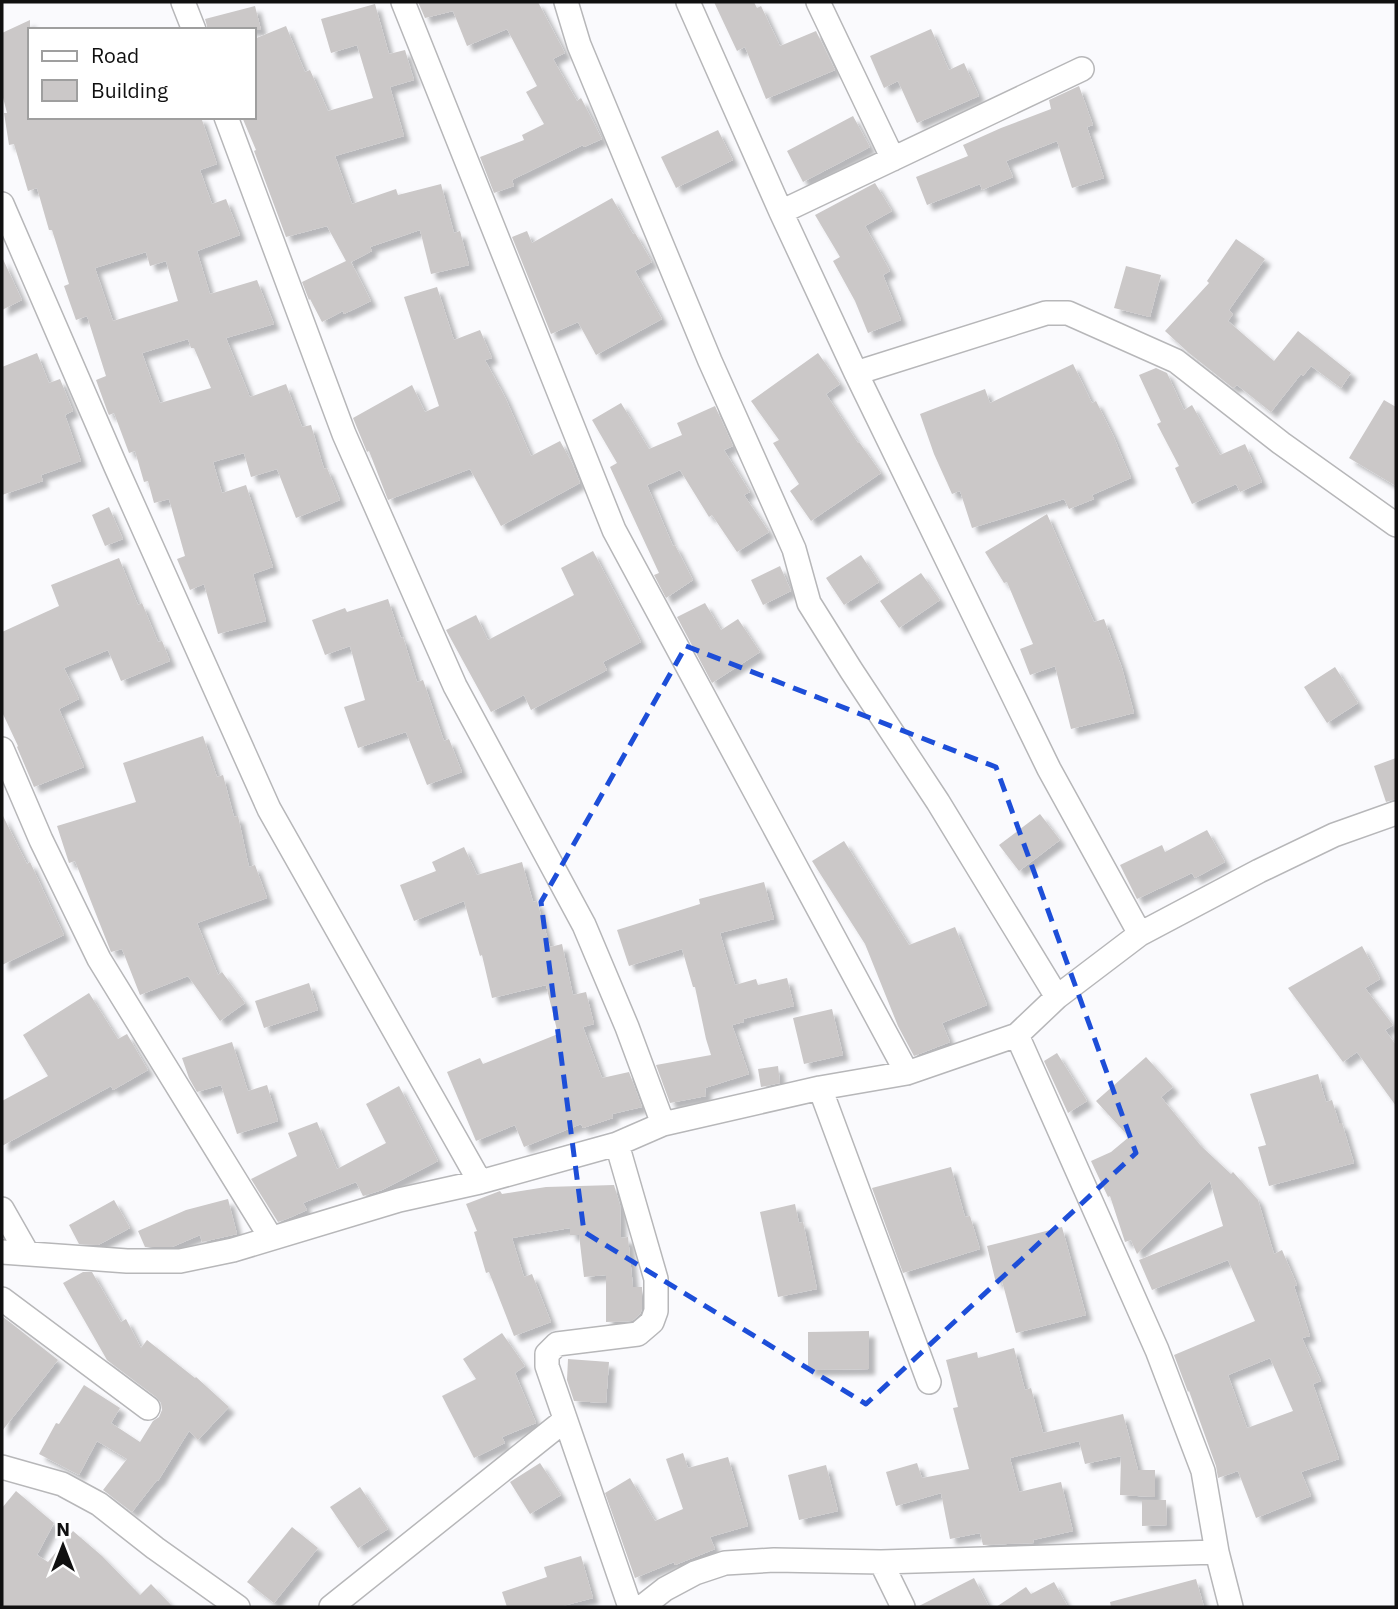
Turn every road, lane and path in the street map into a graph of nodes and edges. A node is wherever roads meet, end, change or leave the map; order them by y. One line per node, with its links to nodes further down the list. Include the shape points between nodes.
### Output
1 (183, 2): 6 (street)
2 (403, 2): 19 (street, via 614,530)
3 (566, 2): 17 (street, via 584,58 710,361 794,549 809,603)
4 (688, 2): 11 (street)
5 (818, 2): 9 (street)
6 (193, 28)
7 (1082, 69): 9 (street)
8 (227, 119): 21 (street, via 350,446 455,686 584,925)
9 (893, 159): 11 (street)
10 (2, 204): 23 (street, via 269,809)
11 (781, 212): 12 (street)
12 (856, 373): 13 (street, via 1046,313 1068,313 1176,361); 16 (street, via 1049,769)
13 (1396, 525)
14 (2, 749): 25 (street, via 99,960)
15 (1396, 813): 16 (street, via 1334,835)
16 (1140, 934): 17 (street)
17 (1057, 997): 18 (street)
18 (1017, 1035): 19 (street); 33 (street, via 1157,1350 1203,1471)
19 (906, 1073): 20 (street)
20 (820, 1088): 21 (street); 29 (street)
21 (663, 1124): 22 (street)
22 (617, 1144): 23 (street); 31 (street, via 656,1279 656,1311 652,1322 638,1334 557,1344 547,1354)
23 (480, 1182): 25 (street, via 398,1200)
24 (2, 1209): 27 (street)
25 (271, 1238): 27 (street, via 180,1261)
26 (2, 1252): 27 (street)
27 (27, 1253)
28 (2, 1299): 30 (street)
29 (929, 1382)
30 (148, 1408)
31 (565, 1420): 36 (street); 37 (street)
32 (2, 1467): 35 (street, via 62,1484 99,1504)
33 (1217, 1552): 34 (street); 40 (street)
34 (881, 1562): 38 (street, via 725,1563 695,1573); 39 (street)
35 (238, 1607)
36 (331, 1607)
37 (630, 1607)
38 (642, 1607)
39 (903, 1607)
40 (1231, 1607)

